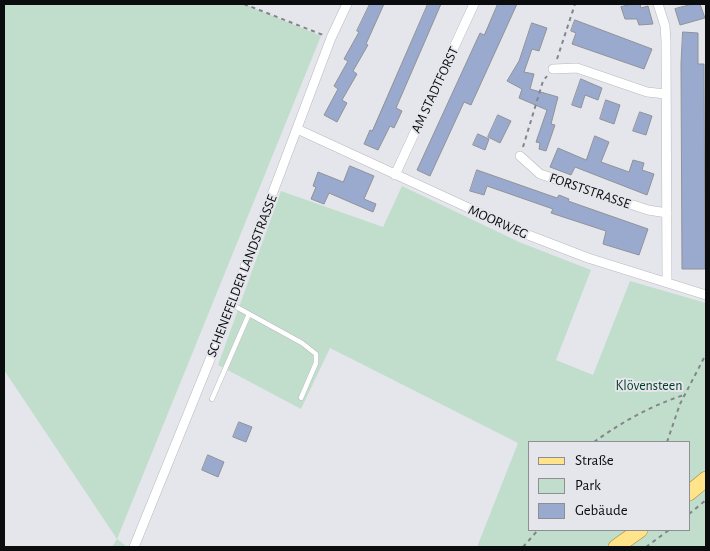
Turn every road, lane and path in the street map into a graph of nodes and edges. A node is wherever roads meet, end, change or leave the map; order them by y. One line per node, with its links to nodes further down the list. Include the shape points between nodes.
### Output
1 (244, 4): 6 (path)
2 (347, 4): 6 (street, SCHENEFELDER LANDSTRASSE)
3 (474, 4): 11 (street, AM STADTFORST)
4 (575, 4): 7 (path)
5 (658, 4): 8 (street, via 665,26)
6 (331, 38): 9 (street, SCHENEFELDER LANDSTRASSE)
7 (553, 69): 8 (street, via 577,68 647,92); 10 (path, via 543,81)
8 (666, 94): 12 (street)
9 (297, 129): 11 (street, MOORWEG); 15 (street, SCHENEFELDER LANDSTRASSE)
10 (520, 156): 12 (street, FORSTSTRASSE, via 540,174 648,210)
11 (395, 175): 13 (street, MOORWEG, via 523,233 588,258)
12 (667, 212): 13 (street)
13 (667, 282): 14 (street, MOORWEG)
14 (706, 295)
15 (231, 304): 16 (lane); 30 (street, SCHENEFELDER LANDSTRASSE)
16 (249, 314): 19 (lane, via 316,354 316,363); 20 (lane)
17 (706, 354): 18 (path)
18 (684, 396): 21 (path, via 621,422); 22 (path)
19 (301, 398)
20 (212, 399)
21 (595, 441)
22 (667, 441)
23 (706, 479): 24 (main road)
24 (690, 492)
25 (706, 500): 26 (path)
26 (690, 513)
27 (537, 531): 31 (path)
28 (639, 531): 32 (main road)
29 (667, 531): 33 (path)
30 (134, 547)
31 (523, 547)
32 (616, 547)
33 (646, 547)

